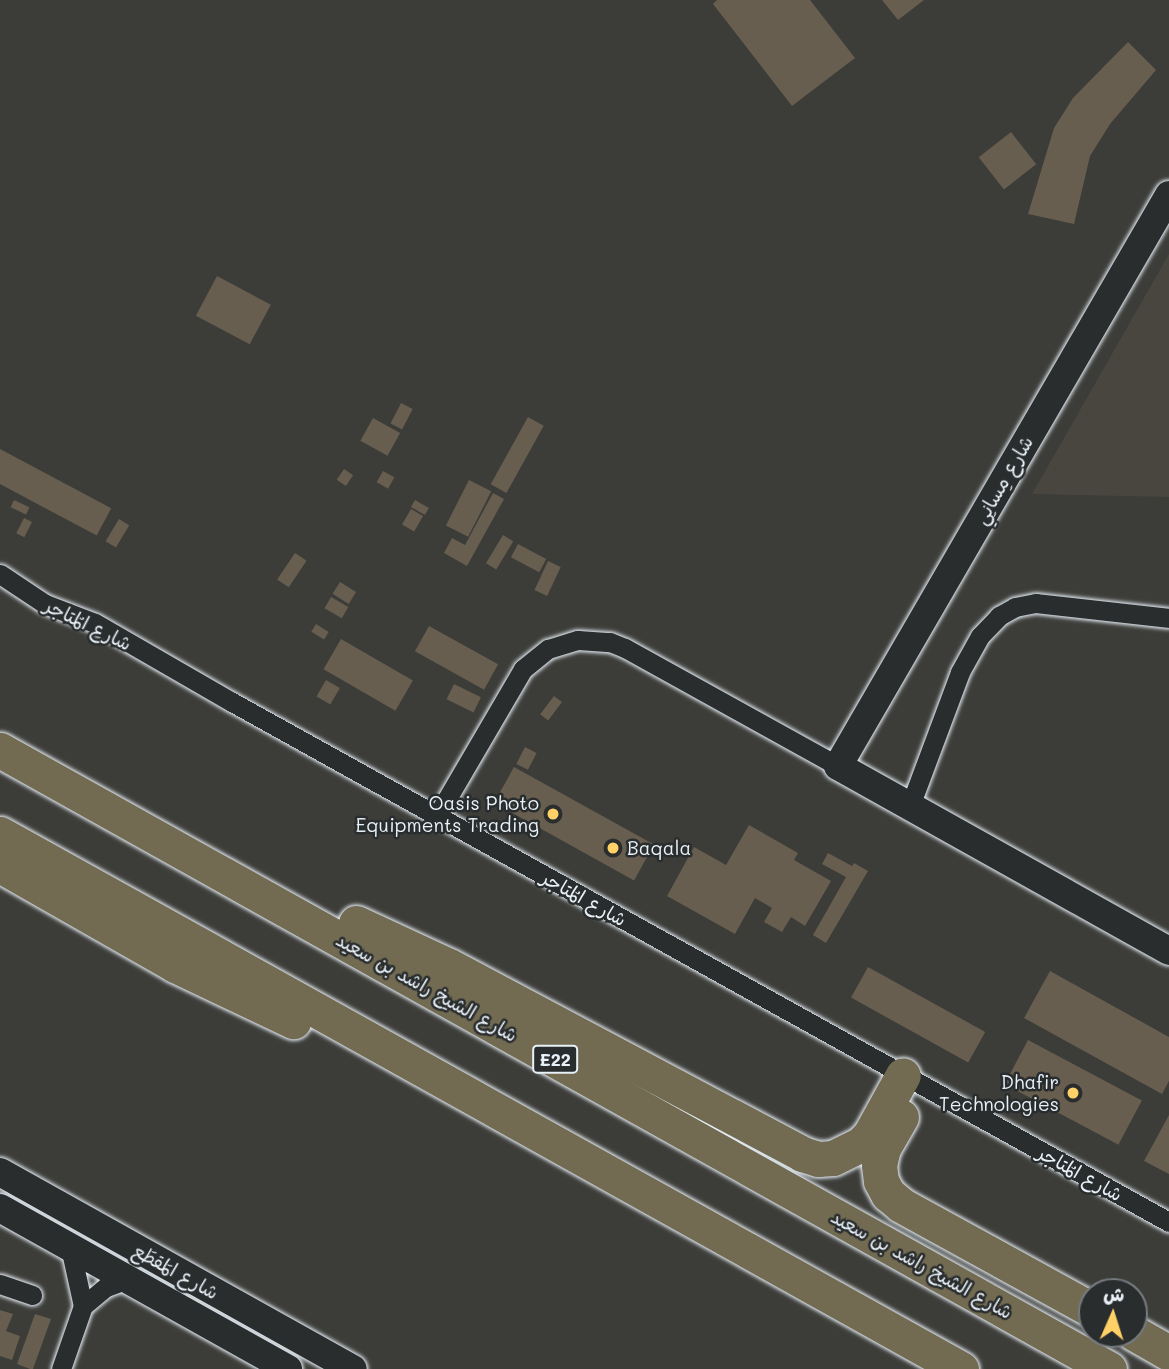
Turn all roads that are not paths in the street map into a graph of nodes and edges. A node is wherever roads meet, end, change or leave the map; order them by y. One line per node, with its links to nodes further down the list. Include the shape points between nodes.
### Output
1 (1162, 206): 5 (street, شارع مِسانِي)
2 (0, 574): 8 (street, شارع المُتاجر, via 45,604 95,623)
3 (1169, 618): 6 (street, via 1036,603 999,615 960,672)
4 (0, 747): 7 (highway, شارع الشيخ راشد بن سعيد / E22)
5 (838, 765): 6 (street); 8 (street, via 625,648 578,640 548,649 523,669)
6 (911, 806): 11 (street)
7 (117, 813): 13 (highway, via 449,966 802,1154 833,1158 860,1146); 31 (highway, شارع الشيخ راشد بن سعيد / E22)
8 (437, 816): 13 (street, شارع المُتاجر)
9 (0, 834): 12 (highway)
10 (0, 865): 12 (highway, via 215,986 324,1034)
11 (1169, 951)
12 (421, 1068): 30 (highway)
13 (912, 1079): 16 (street, شارع المُتاجر); 22 (highway, via 879,1165 888,1194)
14 (0, 1172): 29 (street, شارع المَقطَع)
15 (0, 1208): 17 (street, شارع المَقطَع)
16 (1169, 1222)
17 (70, 1247): 18 (street, شارع المَقطَع); 23 (street)
18 (128, 1279): 21 (street, شارع المَقطَع); 23 (street, via 106,1287)
19 (0, 1284): 20 (street)
20 (32, 1295)
21 (165, 1300): 27 (street, شارع المَقطَع); 28 (street, via 220,1322)
22 (1078, 1302)
23 (83, 1306): 26 (street)
24 (1148, 1341): 25 (highway)
25 (1169, 1353)
26 (61, 1369)
27 (288, 1369)
28 (304, 1369)
29 (353, 1369)
30 (961, 1369)
31 (1109, 1369)

